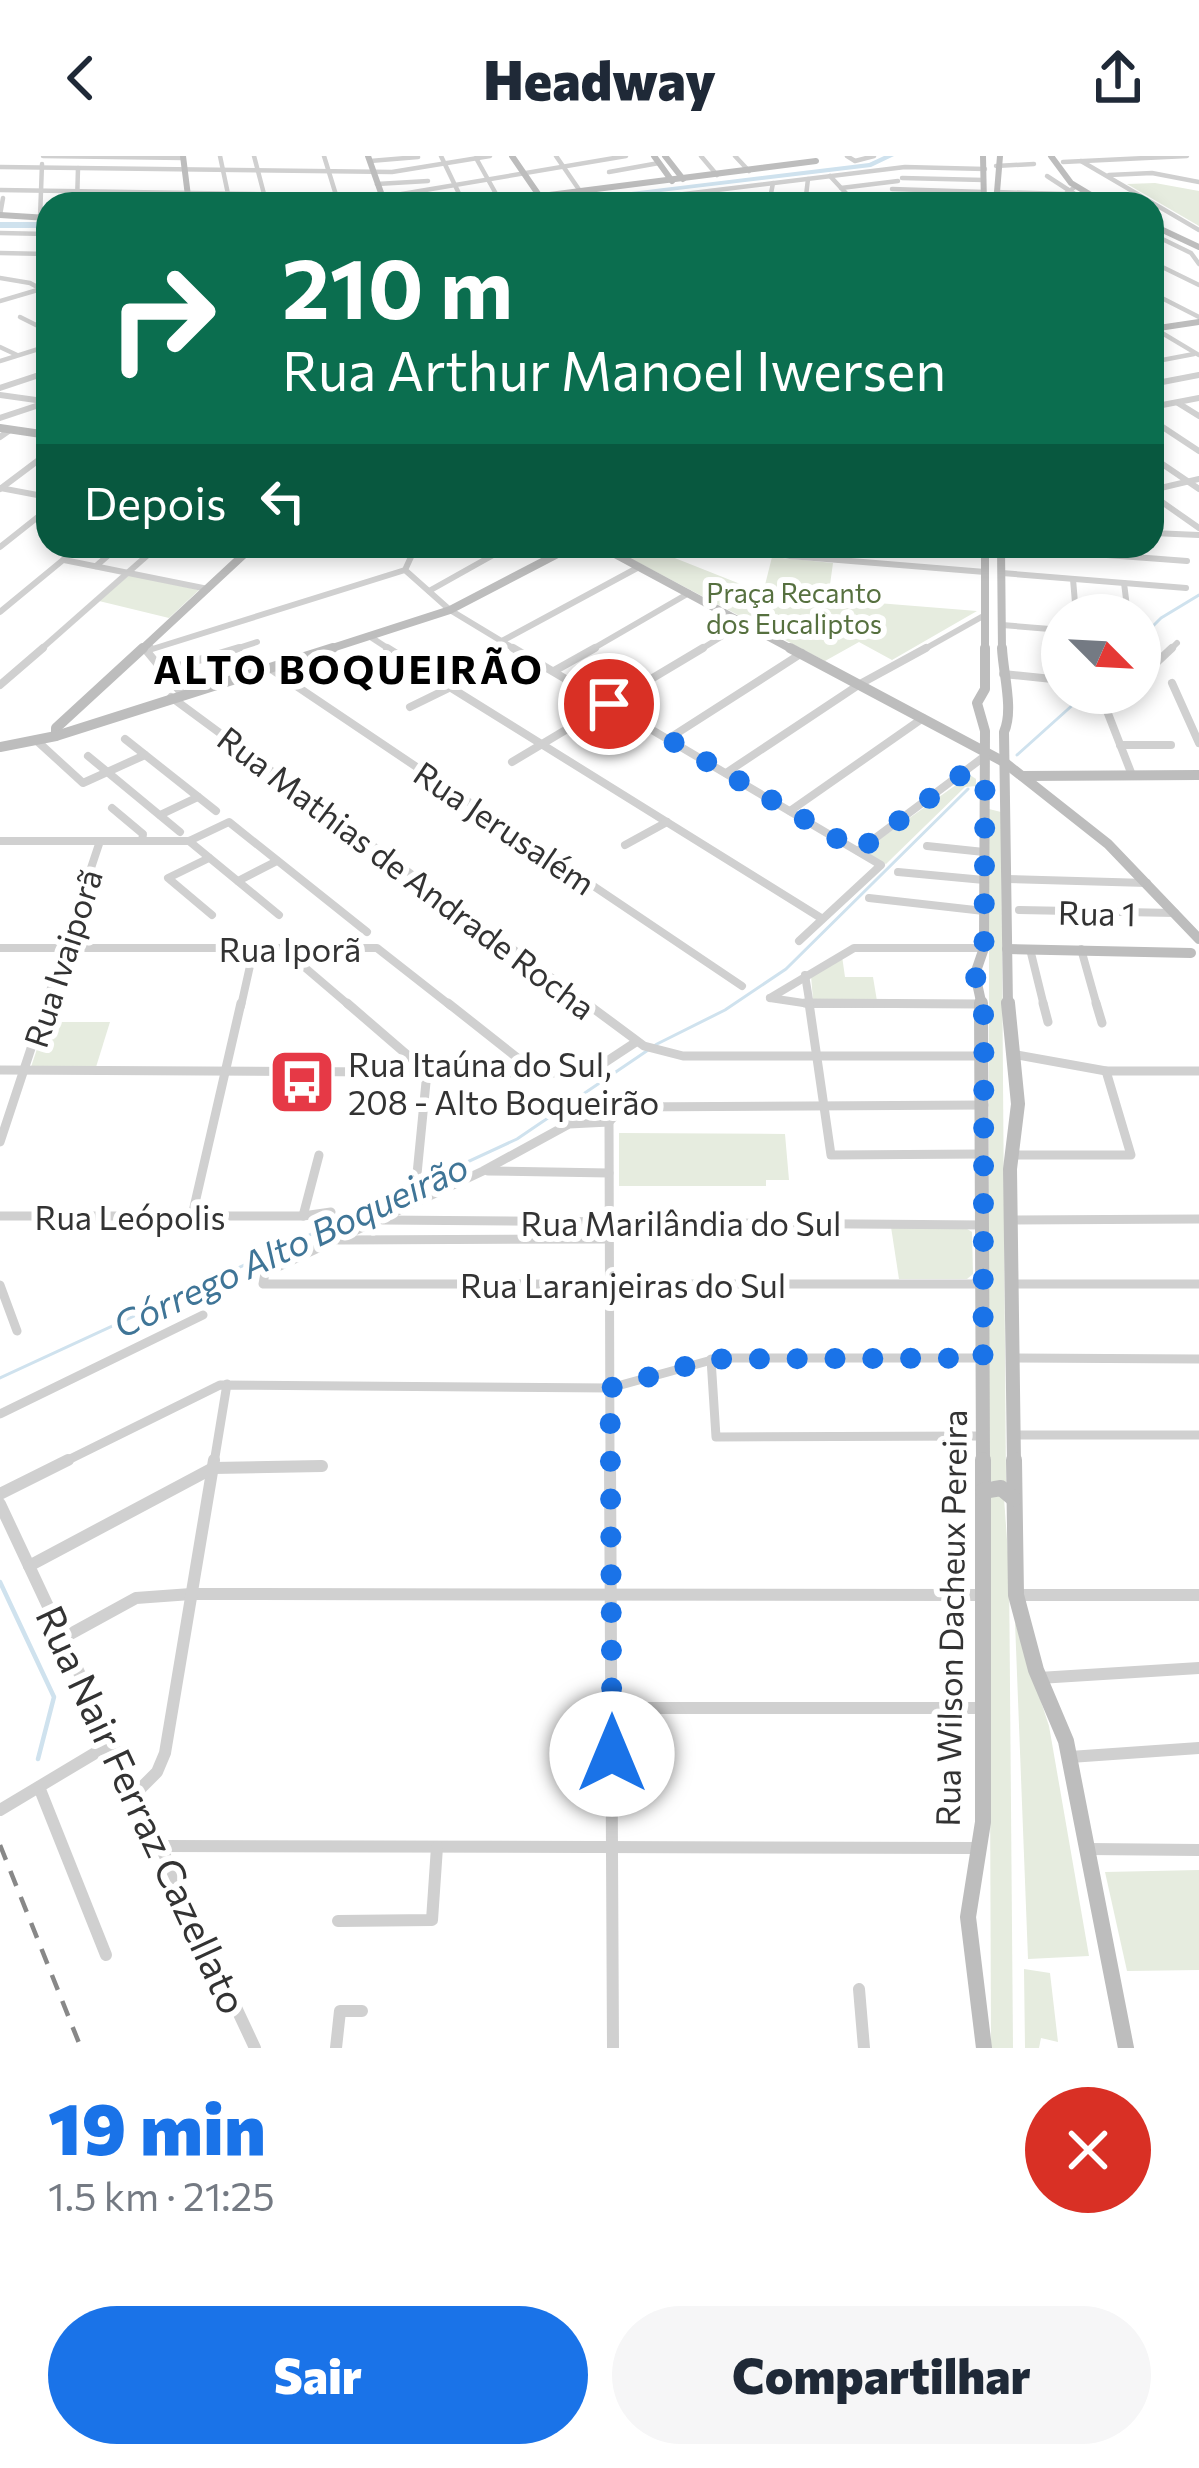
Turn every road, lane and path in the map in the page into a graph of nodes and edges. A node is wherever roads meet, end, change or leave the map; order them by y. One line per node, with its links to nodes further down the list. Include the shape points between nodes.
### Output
1 (43, 156): 2 (street); 35 (street)
2 (112, 156): 20 (street); 40 (street)
3 (220, 156): 43 (street)
4 (254, 156): 44 (street)
5 (324, 156): 46 (street)
6 (440, 156): 31 (street)
7 (490, 156): 22 (street)
8 (512, 156): 50 (main road)
9 (556, 156): 36 (street)
10 (626, 156): 25 (street)
11 (700, 156): 51 (street)
12 (735, 156): 47 (street)
13 (773, 156): 37 (street)
14 (847, 156): 15 (street)
15 (874, 156)
16 (983, 156): 42 (main road)
17 (1000, 156): 33 (main road)
18 (1051, 156): 73 (main road)
19 (1187, 156): 23 (street)
20 (183, 157): 41 (main road)
21 (418, 157): 24 (street)
22 (476, 157): 31 (street); 59 (street)
23 (1160, 157): 27 (street)
24 (369, 158): 48 (main road)
25 (599, 158): 36 (street); 49 (street)
26 (659, 158): 49 (street); 55 (main road); 60 (main road)
27 (1111, 158): 29 (street)
28 (813, 159): 37 (main road)
29 (1081, 161): 30 (street); 54 (street)
30 (1063, 162)
31 (445, 164): 48 (street); 65 (street)
32 (1034, 164): 33 (street)
33 (996, 166): 70 (main road)
34 (0, 167): 35 (street)
35 (42, 167): 39 (street); 72 (street)
36 (564, 167): 50 (street); 75 (street)
37 (783, 167): 47 (main road)
38 (913, 167): 42 (street); 52 (street); 57 (street)
39 (78, 168): 40 (street); 74 (street)
40 (113, 168): 41 (street)
41 (185, 169): 43 (street); 77 (main road)
42 (985, 169): 64 (main road)
43 (222, 170): 44 (street); 78 (street)
44 (257, 170): 45 (street); 79 (street)
45 (294, 171): 46 (street); 80 (street)
46 (329, 171): 48 (street); 81 (street)
47 (749, 171): 51 (main road)
48 (373, 172): 63 (main road)
49 (608, 172): 66 (street)
50 (524, 175): 59 (street); 86 (main road)
51 (717, 175): 55 (main road)
52 (830, 176): 56 (street); 68 (street)
53 (1047, 176): 73 (street)
54 (1105, 176): 61 (street); 97 (street)
55 (683, 179): 60 (main road)
56 (808, 179): 62 (street); 91 (street)
57 (900, 180): 64 (street); 68 (street); 69 (street)
58 (428, 181): 63 (street)
59 (488, 181): 65 (street); 85 (street)
60 (673, 181): 66 (main road)
61 (1199, 182)
62 (773, 183): 67 (street); 90 (street)
63 (377, 184): 82 (main road)
64 (984, 186): 69 (street); 70 (main road); 94 (main road)
65 (455, 187): 83 (street); 84 (street)
66 (618, 187): 75 (main road)
67 (737, 188): 88 (street); 89 (street)
68 (841, 188): 92 (street)
69 (892, 189): 93 (street)
70 (996, 189): 73 (street)
71 (0, 190): 72 (street)
72 (40, 190): 74 (street)
73 (1073, 190): 95 (street); 96 (main road)
74 (76, 191): 76 (street)
75 (580, 191): 87 (main road)
76 (114, 192)
77 (188, 192)
78 (228, 192)
79 (263, 192)
80 (301, 192)
81 (335, 192)
82 (380, 192)
83 (427, 192)
84 (458, 192)
85 (495, 192)
86 (536, 192)
87 (574, 192)
88 (699, 192)
89 (736, 192)
90 (771, 192)
91 (807, 192)
92 (845, 192)
93 (890, 192)
94 (984, 192)
95 (1075, 192)
96 (1078, 192)
97 (1133, 192)
98 (3, 198): 100 (street)
99 (1164, 210): 102 (street)
100 (0, 215): 101 (main road)
101 (36, 217)
102 (1199, 230)
103 (0, 233): 104 (street)
104 (36, 233): 108 (street)
105 (1164, 236): 106 (main road)
106 (1196, 251): 110 (street)
107 (0, 253): 108 (street)
108 (20, 254): 109 (street)
109 (36, 254)
110 (1199, 264)
111 (1164, 268): 113 (street)
112 (0, 278): 114 (street)
113 (1199, 285)
114 (36, 286)
115 (36, 292): 117 (street)
116 (1164, 299): 119 (street)
117 (0, 301)
118 (20, 317): 120 (street)
119 (1199, 320): 121 (main road)
120 (36, 326)
121 (1164, 326)
122 (1164, 334): 125 (street)
123 (1199, 344): 125 (street)
124 (0, 347): 128 (street)
125 (1186, 347): 127 (street)
126 (36, 350): 128 (street)
127 (1198, 354): 129 (street)
128 (17, 356): 130 (street)
129 (1164, 360)
130 (0, 361)
131 (1199, 375): 133 (street)
132 (36, 377): 134 (street)
133 (1164, 382)
134 (0, 391): 136 (street)
135 (1199, 398): 137 (street)
136 (36, 399)
137 (1177, 402): 138 (street); 140 (street)
138 (1164, 405)
139 (36, 406): 141 (street)
140 (1199, 416)
141 (0, 418)
142 (1164, 428): 145 (street)
143 (3, 432): 144 (main road)
144 (36, 434)
145 (1199, 451)
146 (36, 462): 150 (street)
147 (1164, 465): 149 (street)
148 (1199, 479): 149 (street)
149 (1188, 482): 151 (street); 152 (street)
150 (0, 488): 153 (street)
151 (1164, 489)
152 (1199, 489)
153 (36, 494)
154 (1164, 502): 156 (street)
155 (1164, 506): 156 (street)
156 (1168, 506): 158 (street)
157 (36, 518): 160 (street)
158 (1199, 531): 159 (street)
159 (1164, 532)
160 (0, 547)
161 (66, 558): 173 (street)
162 (105, 558): 175 (street)
163 (145, 558): 178 (street)
164 (241, 558): 184 (main road)
165 (410, 558): 177 (street)
166 (488, 558): 185 (street)
167 (550, 558): 189 (main road)
168 (623, 558): 176 (main road)
169 (814, 558): 179 (street)
170 (985, 558): 179 (main road, Rua Wilson Dacheux Pereira)
171 (1001, 558): 180 (main road, Rua Wilson Dacheux Pereira)
172 (1146, 558): 174 (street)
173 (64, 560): 175 (street); 190 (street)
174 (1186, 561)
175 (96, 566): 178 (street)
176 (639, 566): 186 (main road); 196 (street)
177 (405, 570): 185 (street); 199 (street)
178 (129, 572): 184 (street); 211 (street)
179 (985, 572): 191 (main road, Rua Wilson Dacheux Pereira)
180 (1002, 573): 181 (street); 193 (main road, Rua Wilson Dacheux Pereira)
181 (1073, 579): 182 (street); 187 (street)
182 (1124, 583): 183 (street); 188 (street)
183 (1186, 588)
184 (208, 589): 199 (main road)
185 (429, 591): 189 (street)
186 (689, 593): 192 (main road); 206 (street)
187 (1074, 594)
188 (1125, 594)
189 (450, 610): 195 (main road); 196 (street)
190 (0, 613)
191 (985, 614): 201 (main road, Rua Wilson Dacheux Pereira); 210 (street)
192 (744, 622): 200 (main road); 214 (street)
193 (1002, 625): 194 (street); 202 (main road, Rua Wilson Dacheux Pereira)
194 (1041, 628)
195 (369, 636): 204 (main road); 212 (street)
196 (502, 640): 206 (street)
197 (257, 642): 205 (street)
198 (1177, 644): 203 (street)
199 (145, 649): 205 (street, Rua Mathias de Andrade Rocha); 218 (main road)
200 (802, 653): 210 (main road); 220 (street)
201 (985, 653): 202 (main road); 219 (main road, Rua Wilson Dacheux Pereira, via 977,703)
202 (1003, 655): 207 (main road, Rua Wilson Dacheux Pereira)
203 (1161, 659)
204 (268, 667): 213 (main road); 285 (street, Rua Jerusalém)
205 (162, 670): 213 (street, Rua Mathias de Andrade Rocha)
206 (554, 671): 214 (street)
207 (1003, 674): 208 (street); 233 (main road, Rua Wilson Dacheux Pereira, via 1010,719)
208 (1041, 678)
209 (1172, 683): 224 (street)
210 (860, 684): 217 (main road); 235 (street)
211 (0, 686)
212 (451, 687): 215 (street); 225 (street)
213 (176, 695): 218 (main road); 290 (street, Rua Mathias de Andrade Rocha)
214 (609, 704): 220 (street); 225 (street)
215 (410, 706)
216 (1108, 714): 226 (street)
217 (923, 718): 222 (main road); 247 (street)
218 (56, 736): 223 (main road)
219 (985, 736): 222 (main road); 229 (main road, Rua Wilson Dacheux Pereira)
220 (668, 739): 235 (street)
221 (125, 740): 230 (street)
222 (965, 740): 229 (main road)
223 (38, 741): 228 (main road); 234 (street, via 83,783)
224 (1199, 743)
225 (542, 744): 232 (street); 249 (street)
226 (1120, 745): 227 (street); 237 (street)
227 (1171, 745)
228 (0, 747)
229 (985, 753): 233 (main road); 236 (street); 240 (main road, Rua Wilson Dacheux Pereira)
230 (145, 755): 234 (street); 242 (street)
231 (88, 756): 234 (street)
232 (512, 762)
233 (1004, 762): 239 (main road); 241 (main road, Rua Wilson Dacheux Pereira)
234 (107, 772): 248 (street)
235 (726, 773): 247 (street)
236 (961, 775): 240 (street); 257 (street)
237 (1132, 775): 238 (main road); 239 (main road)
238 (1199, 775)
239 (1024, 778): 241 (main road); 265 (main road)
240 (985, 780): 243 (main road, Rua Wilson Dacheux Pereira)
241 (1005, 783): 244 (main road, Rua Wilson Dacheux Pereira)
242 (198, 797): 246 (street); 248 (street)
243 (985, 802): 244 (main road); 258 (main road, Rua Wilson Dacheux Pereira)
244 (1005, 804): 262 (main road, Rua Wilson Dacheux Pereira)
245 (112, 808): 252 (street)
246 (216, 811)
247 (790, 811): 257 (street)
248 (160, 815): 250 (street)
249 (667, 821): 255 (street); 272 (street)
250 (180, 832)
251 (100, 841): 252 (street); 254 (street); 276 (street, Rua Ivaiporã)
252 (142, 841): 253 (street)
253 (189, 841): 259 (street); 260 (street, via 229,822)
254 (0, 842)
255 (626, 845)
256 (927, 846): 258 (street)
257 (858, 851): 272 (street, via 881,865)
258 (984, 853): 263 (main road, Rua Wilson Dacheux Pereira)
259 (209, 858): 264 (street); 270 (street, via 168,878)
260 (278, 861): 264 (street); 273 (street)
261 (898, 872): 263 (street)
262 (1006, 879): 265 (street); 280 (main road, Rua Wilson Dacheux Pereira)
263 (984, 880): 268 (main road, Rua Wilson Dacheux Pereira)
264 (238, 881): 271 (street)
265 (1148, 884): 269 (main road)
266 (869, 898): 268 (street)
267 (1019, 910): 269 (street, Rua 1)
268 (984, 911): 279 (main road, Rua Wilson Dacheux Pereira)
269 (1175, 913): 283 (main road)
270 (212, 915)
271 (279, 915)
272 (821, 918): 274 (street)
273 (367, 932)
274 (799, 941)
275 (0, 948): 276 (street, Rua Iporã)
276 (68, 948): 277 (street, Rua Iporã); 295 (street, Rua Ivaiporã)
277 (254, 948): 278 (street, Rua Iporã); 296 (street)
278 (282, 948): 298 (street); 300 (street, Rua Iporã, via 377,948)
279 (984, 948): 284 (street, via 854,948); 287 (main road, Rua Wilson Dacheux Pereira, via 976,966)
280 (1007, 949): 281 (main road); 291 (main road, Rua Wilson Dacheux Pereira)
281 (1030, 949): 282 (main road); 288 (street)
282 (1081, 949): 283 (main road); 289 (street)
283 (1195, 950)
284 (806, 974): 286 (street); 286 (street, via 770,998)
285 (742, 986)
286 (810, 1004): 287 (street); 292 (street)
287 (980, 1004): 293 (main road, Rua Wilson Dacheux Pereira)
288 (1048, 1022)
289 (1102, 1023)
290 (645, 1046): 292 (street, via 678,1055); 300 (street, via 590,1070)
291 (1012, 1054): 299 (street); 307 (main road, Rua Wilson Dacheux Pereira, via 1019,1112)
292 (817, 1056): 293 (street); 301 (street)
293 (984, 1056): 302 (main road, Rua Wilson Dacheux Pereira)
294 (0, 1070): 295 (street)
295 (26, 1070): 296 (street); 304 (street, Rua Ivaiporã)
296 (226, 1071): 298 (street); 313 (street)
297 (1199, 1071): 299 (street)
298 (427, 1072): 300 (street); 309 (street)
299 (1106, 1072): 307 (street, via 1131,1155)
300 (536, 1073)
301 (824, 1106): 302 (street); 303 (street, via 627,1106); 305 (street, via 831,1154)
302 (984, 1106): 305 (main road, Rua Wilson Dacheux Pereira)
303 (609, 1122): 308 (street, via 569,1124); 310 (street)
304 (0, 1142)
305 (983, 1154): 319 (main road, Rua Wilson Dacheux Pereira)
306 (319, 1155): 314 (street)
307 (1013, 1155): 317 (main road, Rua Wilson Dacheux Pereira)
308 (482, 1172): 310 (street); 316 (street)
309 (417, 1174)
310 (609, 1174): 318 (street)
311 (331, 1212): 314 (street, Rua Leópolis)
312 (0, 1216): 313 (street, Rua Leópolis)
313 (192, 1216): 314 (street, Rua Leópolis)
314 (303, 1216)
315 (1199, 1219): 317 (street)
316 (378, 1220): 318 (street, Rua Marilândia do Sul); 321 (street)
317 (1010, 1220): 324 (main road, Rua Wilson Dacheux Pereira)
318 (609, 1222): 319 (street, Rua Marilândia do Sul); 320 (street)
319 (984, 1225): 323 (main road, Rua Wilson Dacheux Pereira)
320 (609, 1239): 321 (street); 322 (street)
321 (334, 1240): 322 (street, Rua Laranjeiras do Sul, via 265,1273 263,1284)
322 (610, 1284): 323 (street, Rua Laranjeiras do Sul); 336 (street)
323 (984, 1284): 328 (main road, Rua Wilson Dacheux Pereira)
324 (1011, 1284): 325 (street); 329 (main road, Rua Wilson Dacheux Pereira)
325 (1199, 1284)
326 (0, 1285): 330 (street)
327 (203, 1315): 337 (street)
328 (983, 1322): 329 (main road, via 998,1334); 331 (main road, Rua Wilson Dacheux Pereira)
329 (1012, 1326): 332 (main road, Rua Wilson Dacheux Pereira)
330 (17, 1330)
331 (983, 1358): 333 (street); 339 (main road, Rua Wilson Dacheux Pereira)
332 (1012, 1358): 334 (street); 340 (main road, Rua Wilson Dacheux Pereira)
333 (711, 1359): 336 (street); 339 (street, via 716,1437)
334 (1199, 1359)
335 (227, 1384): 336 (street); 342 (street); 344 (street)
336 (610, 1388): 349 (street)
337 (0, 1414)
338 (1199, 1435): 340 (street)
339 (983, 1436): 343 (main road, Rua Wilson Dacheux Pereira)
340 (1013, 1436): 345 (main road, Rua Wilson Dacheux Pereira)
341 (322, 1466): 342 (street)
342 (213, 1468): 347 (street); 348 (street)
343 (983, 1491): 345 (main road, via 1001,1488); 350 (main road, Rua Wilson Dacheux Pereira)
344 (0, 1494)
345 (1014, 1499): 351 (main road, Rua Wilson Dacheux Pereira)
346 (0, 1504): 347 (street, Rua Nair Ferraz Cazellato)
347 (29, 1566): 353 (street, Rua Nair Ferraz Cazellato)
348 (191, 1594): 349 (street); 353 (street, via 130,1600); 362 (street, via 165,1753)
349 (611, 1594): 350 (street); 356 (street)
350 (983, 1594): 357 (main road, Rua Wilson Dacheux Pereira)
351 (1016, 1594): 352 (street); 355 (main road, Rua Wilson Dacheux Pereira)
352 (1199, 1595)
353 (63, 1638): 358 (street, Rua Nair Ferraz Cazellato)
354 (1199, 1668): 355 (street)
355 (1040, 1678): 360 (main road, Rua Wilson Dacheux Pereira)
356 (611, 1708): 357 (street); 366 (street)
357 (983, 1708): 367 (main road, Rua Wilson Dacheux Pereira)
358 (112, 1743): 361 (street); 362 (street, Rua Nair Ferraz Cazellato)
359 (1199, 1748): 360 (street)
360 (1070, 1757): 368 (main road, Rua Wilson Dacheux Pereira)
361 (39, 1787): 363 (street); 371 (street)
362 (136, 1793): 364 (street, Rua Nair Ferraz Cazellato)
363 (0, 1810)
364 (160, 1846): 365 (street); 374 (street, Rua Nair Ferraz Cazellato)
365 (437, 1847): 366 (street); 370 (street, via 432,1919)
366 (612, 1848): 367 (street); 376 (street)
367 (976, 1848): 378 (main road, Rua Wilson Dacheux Pereira, via 968,1917)
368 (1088, 1849): 369 (street); 379 (main road, Rua Wilson Dacheux Pereira)
369 (1199, 1850)
370 (338, 1921)
371 (106, 1955)
372 (859, 1989): 377 (street)
373 (362, 2011): 375 (street, via 340,2011)
374 (255, 2048)
375 (336, 2048)
376 (613, 2048)
377 (864, 2048)
378 (984, 2048)
379 (1126, 2048)

